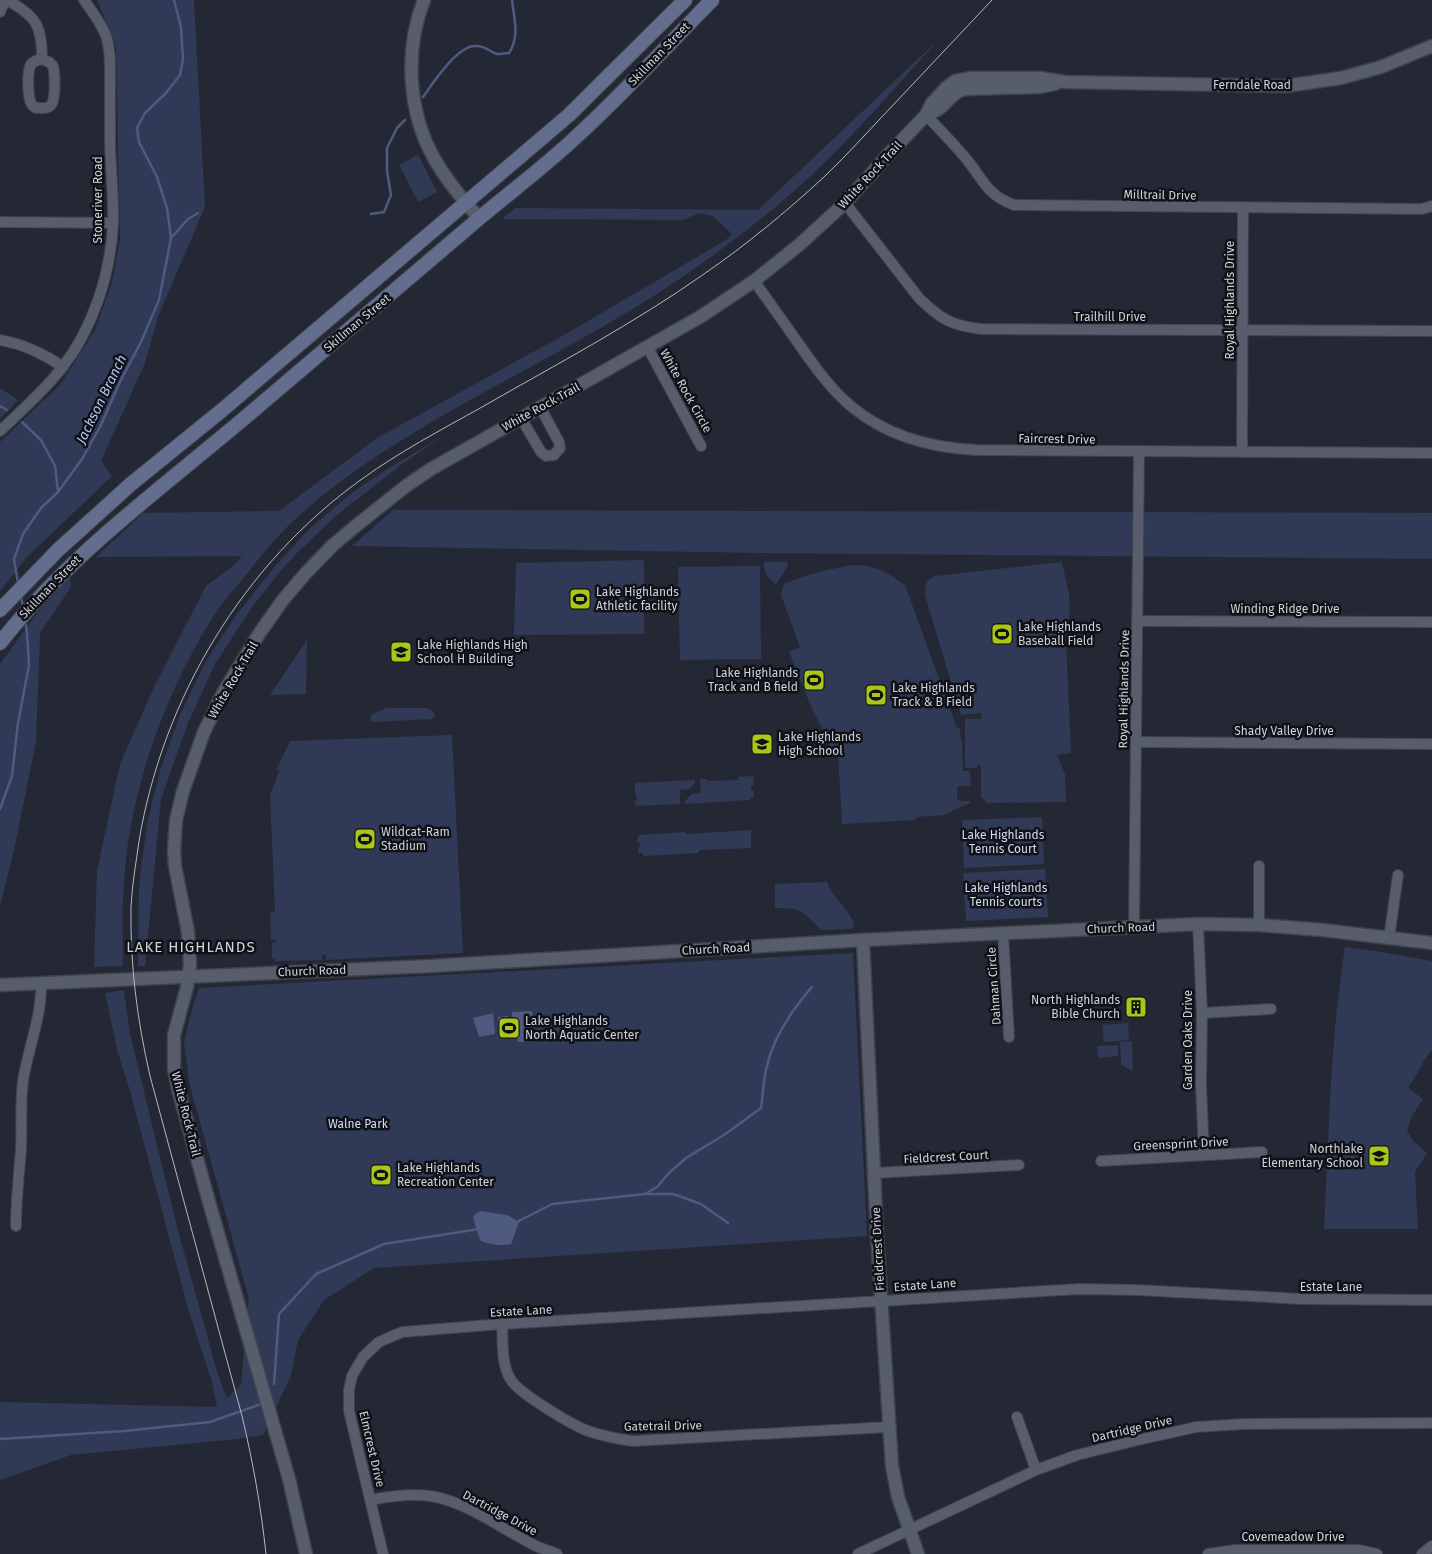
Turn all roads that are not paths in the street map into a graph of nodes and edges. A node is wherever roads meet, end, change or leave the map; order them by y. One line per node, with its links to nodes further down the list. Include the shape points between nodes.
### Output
1 (6, 0): 6 (street); 8 (street, via 33,18 41,37)
2 (84, 0): 17 (street, Stoneriver Road, via 109,46)
3 (424, 0): 11 (street, via 412,49 413,97 434,159)
4 (685, 0): 11 (main road, Skillman Street, via 569,115)
5 (712, 0): 15 (main road, Skillman Street, via 578,135)
6 (0, 12)
7 (1432, 46): 9 (street, Ferndale Road, via 1381,67 1341,78 1286,86 1065,82 1039,87)
8 (42, 59): 8 (street, via 53,66 54,100 47,108 36,108 29,100 28,72 30,65)
9 (973, 83): 10 (street, White Rock Trail, via 955,81 932,102)
10 (926, 115): 12 (street, White Rock Trail); 14 (street, Milltrail Drive, via 968,160 990,191 1014,205)
11 (466, 203): 15 (street); 27 (main road, Skillman Street)
12 (845, 203): 18 (street, White Rock Trail); 19 (street, Trailhill Drive, via 919,298 947,321 963,327)
13 (1432, 206): 14 (street, Milltrail Drive, via 1422,209)
14 (1243, 208): 19 (street, Royal Highlands Drive)
15 (479, 218): 32 (main road, Skillman Street)
16 (0, 222): 17 (street)
17 (113, 223): 23 (street, Stoneriver Road, via 99,300)
18 (754, 280): 22 (street, White Rock Trail); 29 (street, Faircrest Drive, via 836,393 870,420 894,432 953,449)
19 (1243, 330): 20 (street, Trailhill Drive); 30 (street, Royal Highlands Drive)
20 (1432, 331)
21 (0, 340): 23 (street, via 33,350)
22 (648, 348): 24 (street, White Rock Trail); 28 (street, White Rock Circle)
23 (63, 367): 26 (street, Stoneriver Road)
24 (540, 407): 25 (street, White Rock Trail); 25 (street, via 559,442 560,448 554,455 546,456 541,452)
25 (521, 418): 48 (street, White Rock Trail, via 431,469 333,545 282,601 223,693 204,732 176,820 175,866 188,932)
26 (0, 431)
27 (179, 444): 32 (main road); 33 (main road, Skillman Street, via 74,536)
28 (702, 446)
29 (1139, 452): 30 (street, Faircrest Drive); 34 (street, Royal Highlands Drive)
30 (1242, 452): 31 (street, Faircrest Drive)
31 (1432, 453)
32 (192, 461): 36 (main road, Skillman Street, via 61,574)
33 (0, 610)
34 (1137, 621): 35 (street, Winding Ridge Drive); 37 (street, Royal Highlands Drive)
35 (1432, 622)
36 (0, 643)
37 (1136, 742): 38 (street, Shady Valley Drive); 43 (street, Royal Highlands Drive)
38 (1432, 744)
39 (1259, 866): 42 (street)
40 (1398, 876): 45 (street)
41 (1198, 924): 42 (street, Church Road); 43 (street, Church Road); 52 (street, Garden Oaks Drive)
42 (1259, 925): 45 (street, Church Road)
43 (1134, 927): 44 (street, Church Road)
44 (1003, 933): 46 (street, Church Road); 53 (street, Dahman Circle)
45 (1389, 938): 47 (street, Church Road)
46 (863, 940): 48 (street, Church Road); 58 (street, Fieldcrest Drive)
47 (1432, 943)
48 (189, 976): 49 (street, Church Road); 71 (street, White Rock Trail, via 174,1035 173,1057 178,1089 284,1460)
49 (41, 983): 50 (street, Church Road); 59 (street, via 23,1083)
50 (0, 985)
51 (1271, 1009): 52 (street)
52 (1202, 1013): 55 (street, Garden Oaks Drive)
53 (1009, 1037)
54 (1262, 1152): 55 (street, Greensprint Drive)
55 (1204, 1155): 56 (street, Greensprint Drive)
56 (1101, 1161)
57 (1019, 1165): 58 (street, Fieldcrest Court)
58 (874, 1173): 60 (street, Fieldcrest Drive)
59 (16, 1226)
60 (881, 1300): 61 (street, Estate Lane, via 1079,1289 1302,1300); 62 (street, Estate Lane); 66 (street, Fieldcrest Drive)
61 (1432, 1300)
62 (502, 1324): 63 (street, Estate Lane, via 409,1331); 66 (street, Gatetrail Drive, via 505,1366 511,1380 522,1392 585,1430 607,1438 632,1441)
63 (391, 1336): 68 (street, Elmcrest Drive, via 363,1357 352,1376 349,1390 349,1411)
64 (1017, 1417): 67 (street)
65 (1432, 1423): 67 (street, Dartridge Drive, via 1196,1427 1085,1453)
66 (890, 1427): 69 (street, Fieldcrest Drive, via 894,1480)
67 (1036, 1470): 69 (street, Dartridge Drive)
68 (371, 1500): 72 (street, Elmcrest Drive); 73 (street, Dartridge Drive, via 394,1496 448,1500 537,1547)
69 (909, 1529): 74 (street, Dartridge Drive); 75 (street, Fieldcrest Drive)
70 (1432, 1546): 78 (street)
71 (306, 1554)
72 (383, 1554)
73 (557, 1554)
74 (858, 1554)
75 (918, 1554)
76 (1208, 1554): 77 (street, Covemeadow Drive, via 1235,1550 1359,1550)
77 (1377, 1554)
78 (1422, 1554)

